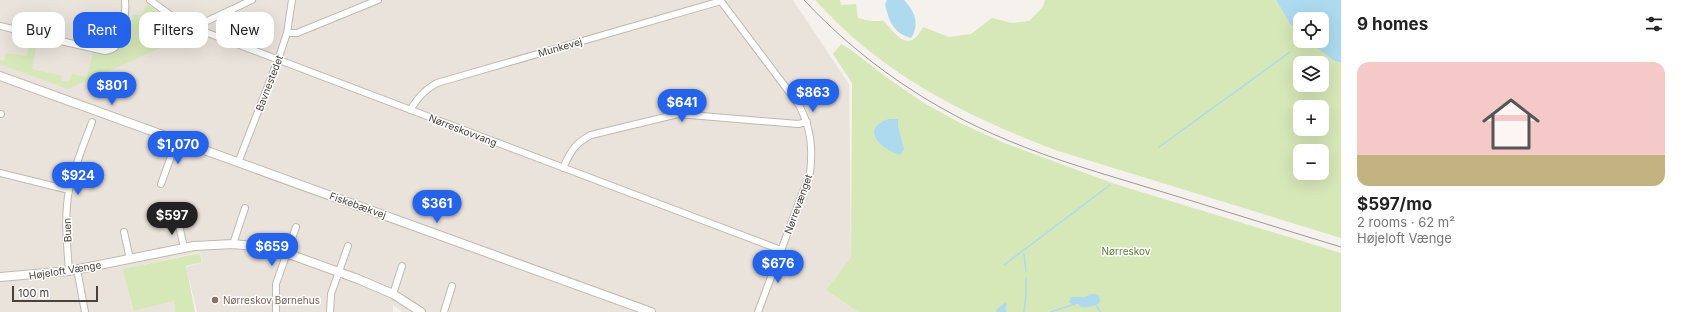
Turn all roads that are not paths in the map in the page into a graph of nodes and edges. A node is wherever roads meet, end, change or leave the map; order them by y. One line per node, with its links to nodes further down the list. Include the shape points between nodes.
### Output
1 (125, 0): 11 (street, via 126,10 116,47 105,51)
2 (150, 0): 12 (street, Nørreskovvang, via 173,17 197,29)
3 (252, 0): 7 (street)
4 (292, 0): 10 (street, Bavnestedet)
5 (378, 0): 10 (street, via 297,33)
6 (720, 0): 14 (street, Munkevej, via 437,83 427,88); 16 (street, Nørrevænget, via 792,95)
7 (208, 21)
8 (0, 26): 9 (street)
9 (12, 29)
10 (287, 33): 12 (street, Bavnestedet)
11 (65, 42)
12 (278, 60): 14 (street, Nørreskovvang); 18 (street, Bavnestedet)
13 (0, 76): 17 (street, Fiskebækvej)
14 (410, 110): 19 (street, Nørreskovvang)
15 (92, 122): 22 (street, Buen)
16 (807, 122): 19 (street, via 798,124 675,114 591,135 571,150); 30 (street, Nørrevænget, via 812,148 810,173)
17 (177, 140): 18 (street, Fiskebækvej); 21 (street)
18 (238, 163): 44 (street, Fiskebækvej)
19 (563, 168): 30 (street, Nørreskovvang)
20 (0, 173): 22 (street)
21 (161, 184)
22 (69, 190): 34 (street, Buen, via 66,229)
23 (245, 208): 27 (street)
24 (178, 220): 29 (street)
25 (296, 227): 31 (street)
26 (124, 232): 32 (street)
27 (233, 244): 29 (street, Højeloft Vænge); 31 (street, Højeloft Vænge, via 263,247)
28 (348, 246): 35 (street)
29 (184, 248): 32 (street, Højeloft Vænge)
30 (781, 250): 45 (street, Nørrevænget)
31 (286, 253): 35 (street, Højeloft Vænge); 40 (street, via 276,284)
32 (130, 259): 34 (street, Højeloft Vænge)
33 (402, 266): 38 (street)
34 (73, 270): 36 (street, Højeloft Vænge); 39 (street, Buen)
35 (339, 272): 38 (street, Højeloft Vænge); 41 (street, via 331,294)
36 (0, 277)
37 (452, 286): 43 (street)
38 (393, 294): 42 (street, Højeloft Vænge)
39 (85, 312)
40 (276, 312)
41 (330, 312)
42 (421, 312)
43 (444, 312)
44 (651, 312)
45 (758, 312)

